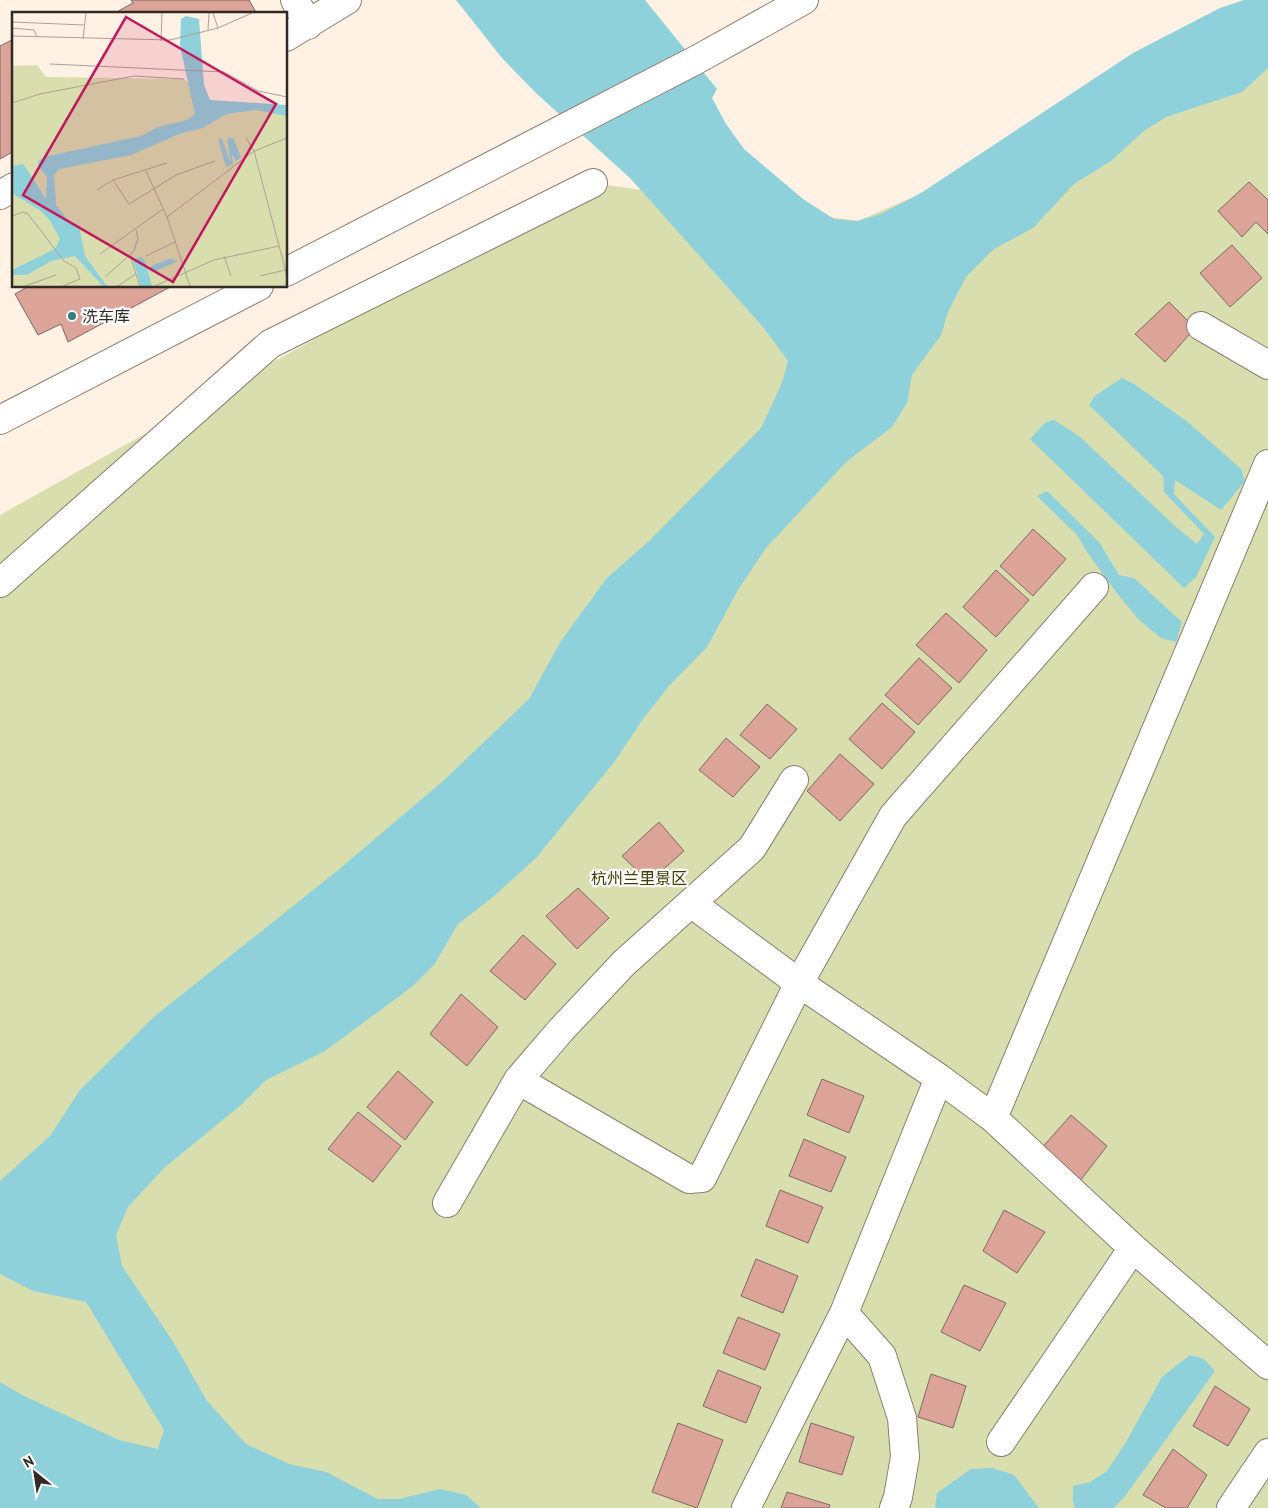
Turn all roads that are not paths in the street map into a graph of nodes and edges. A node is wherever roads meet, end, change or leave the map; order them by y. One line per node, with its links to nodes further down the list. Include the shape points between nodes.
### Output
1 (295, 0): 4 (street)
2 (347, 0): 4 (street)
3 (804, 0): 8 (street, via 698,59)
4 (297, 31)
5 (593, 183): 14 (street, via 270,344)
6 (12, 188): 7 (street)
7 (0, 195)
8 (288, 271)
9 (255, 288): 12 (street)
10 (1201, 326): 11 (street)
11 (1268, 365)
12 (0, 420)
13 (1268, 464): 21 (street)
14 (0, 583)
15 (1094, 587): 18 (street, via 893,816)
16 (794, 780): 17 (street, via 752,848)
17 (691, 903): 18 (street); 20 (street, via 624,963)
18 (799, 983): 19 (street); 20 (street, via 702,1178 689,1179)
19 (939, 1078): 21 (street); 24 (street)
20 (518, 1080): 22 (street)
21 (994, 1118): 23 (street)
22 (447, 1203)
23 (1133, 1248): 25 (street); 26 (street)
24 (844, 1313): 28 (street, via 882,1356 902,1418 905,1457); 29 (street)
25 (1268, 1365)
26 (1001, 1442)
27 (1268, 1453): 30 (street)
28 (901, 1504)
29 (746, 1508)
30 (1231, 1508)

